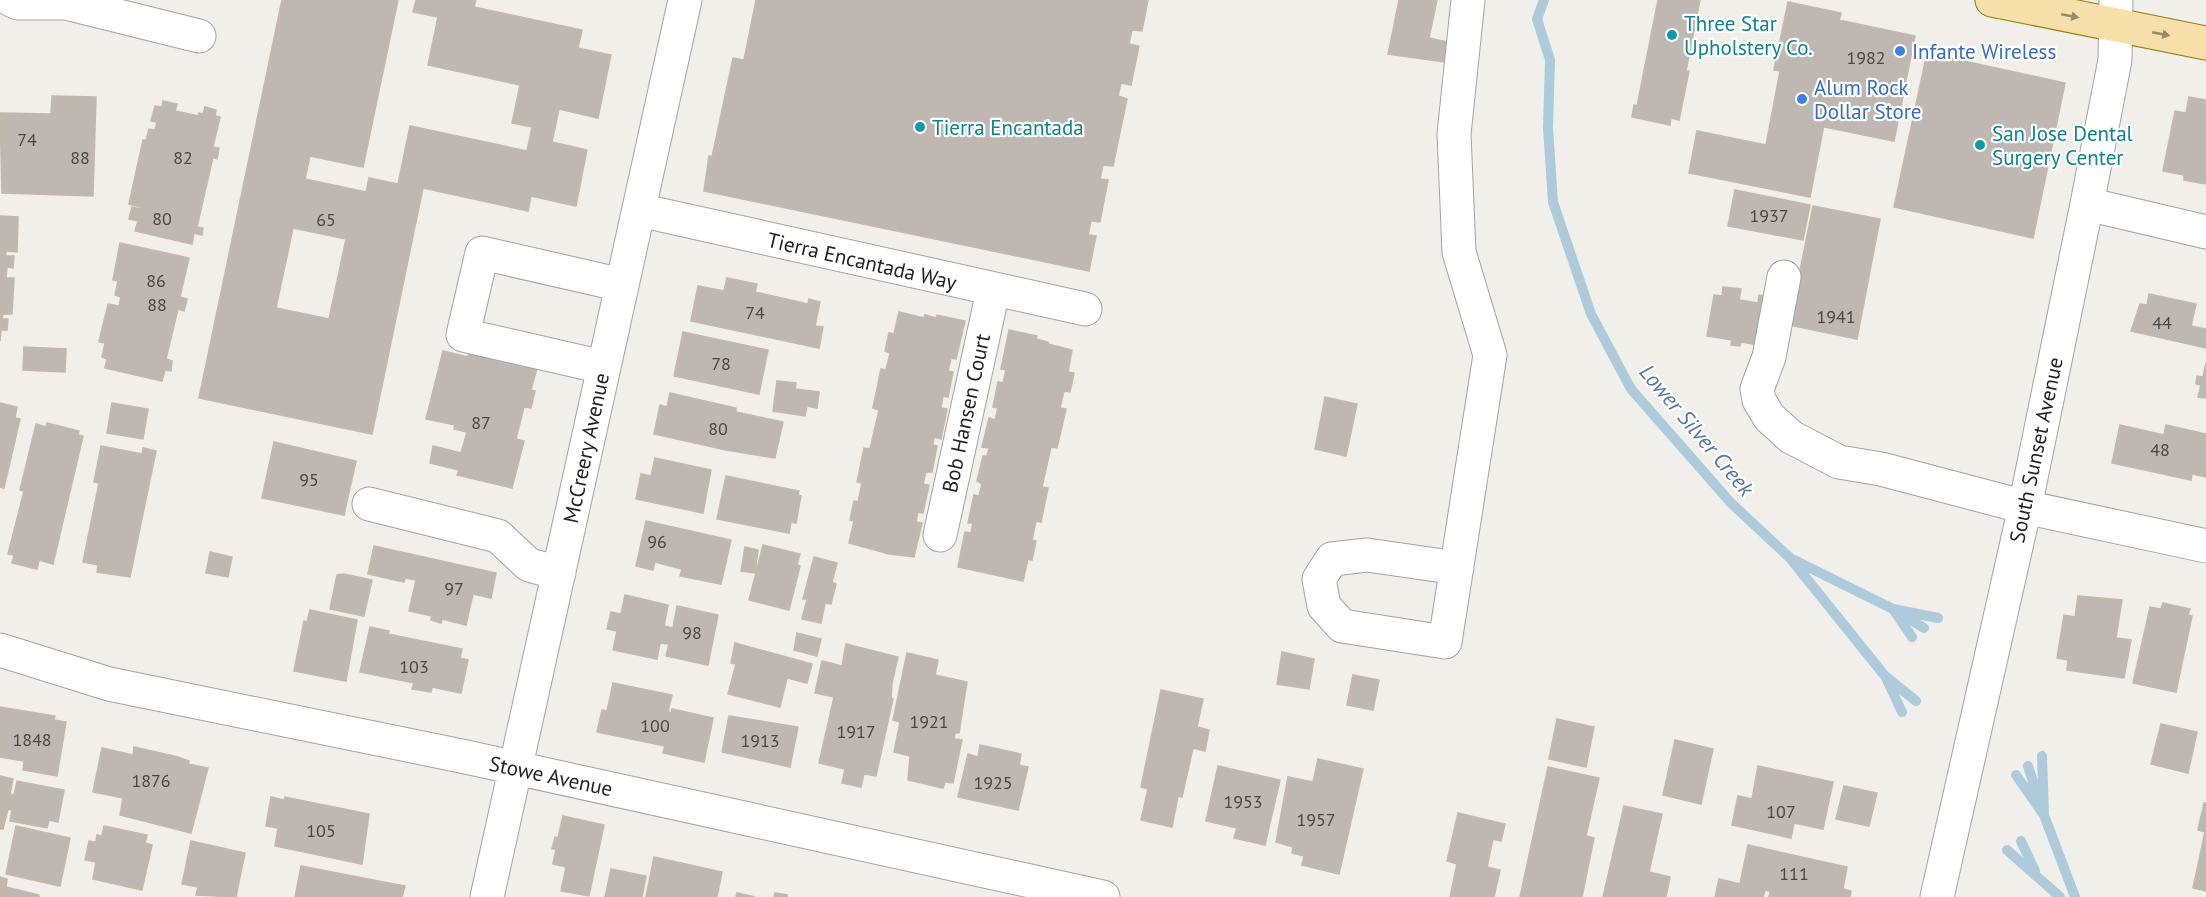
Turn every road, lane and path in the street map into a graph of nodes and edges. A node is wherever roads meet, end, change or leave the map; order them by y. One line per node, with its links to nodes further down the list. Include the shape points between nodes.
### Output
1 (11, 0): 6 (street, via 66,3)
2 (685, 0): 9 (street, McCreery Avenue)
3 (1468, 0): 20 (street, via 1454,134 1459,252 1490,355)
4 (1992, 0): 5 (main road, one-way to 5)
5 (2116, 13): 7 (main road, one-way to 7); 8 (street, South Sunset Avenue, via 2115,60)
6 (199, 36)
7 (2206, 43)
8 (2087, 204): 10 (street); 17 (street, South Sunset Avenue)
9 (639, 210): 12 (street, McCreery Avenue); 13 (street, Tierra Encantada Way)
10 (2206, 232)
11 (1784, 277): 17 (street, via 1769,357 1758,389 1759,400 1769,417 1791,437 1839,462 1881,469)
12 (622, 285): 15 (street, McCreery Avenue); 15 (street, via 482,253 471,300 464,334)
13 (993, 291): 14 (street, Tierra Encantada Way); 18 (street, Bob Hansen Court)
14 (1086, 309)
15 (603, 367): 21 (street, McCreery Avenue)
16 (369, 504): 21 (street, via 498,536 529,565)
17 (2025, 507): 19 (street); 26 (street, South Sunset Avenue)
18 (940, 535)
19 (2206, 546)
20 (1456, 568)
21 (559, 573): 23 (street, McCreery Avenue)
22 (0, 650): 23 (street, Stowe Avenue, via 109,684)
23 (515, 768): 24 (street, McCreery Avenue); 25 (street, Stowe Avenue)
24 (487, 897)
25 (1103, 897)
26 (1937, 897)

